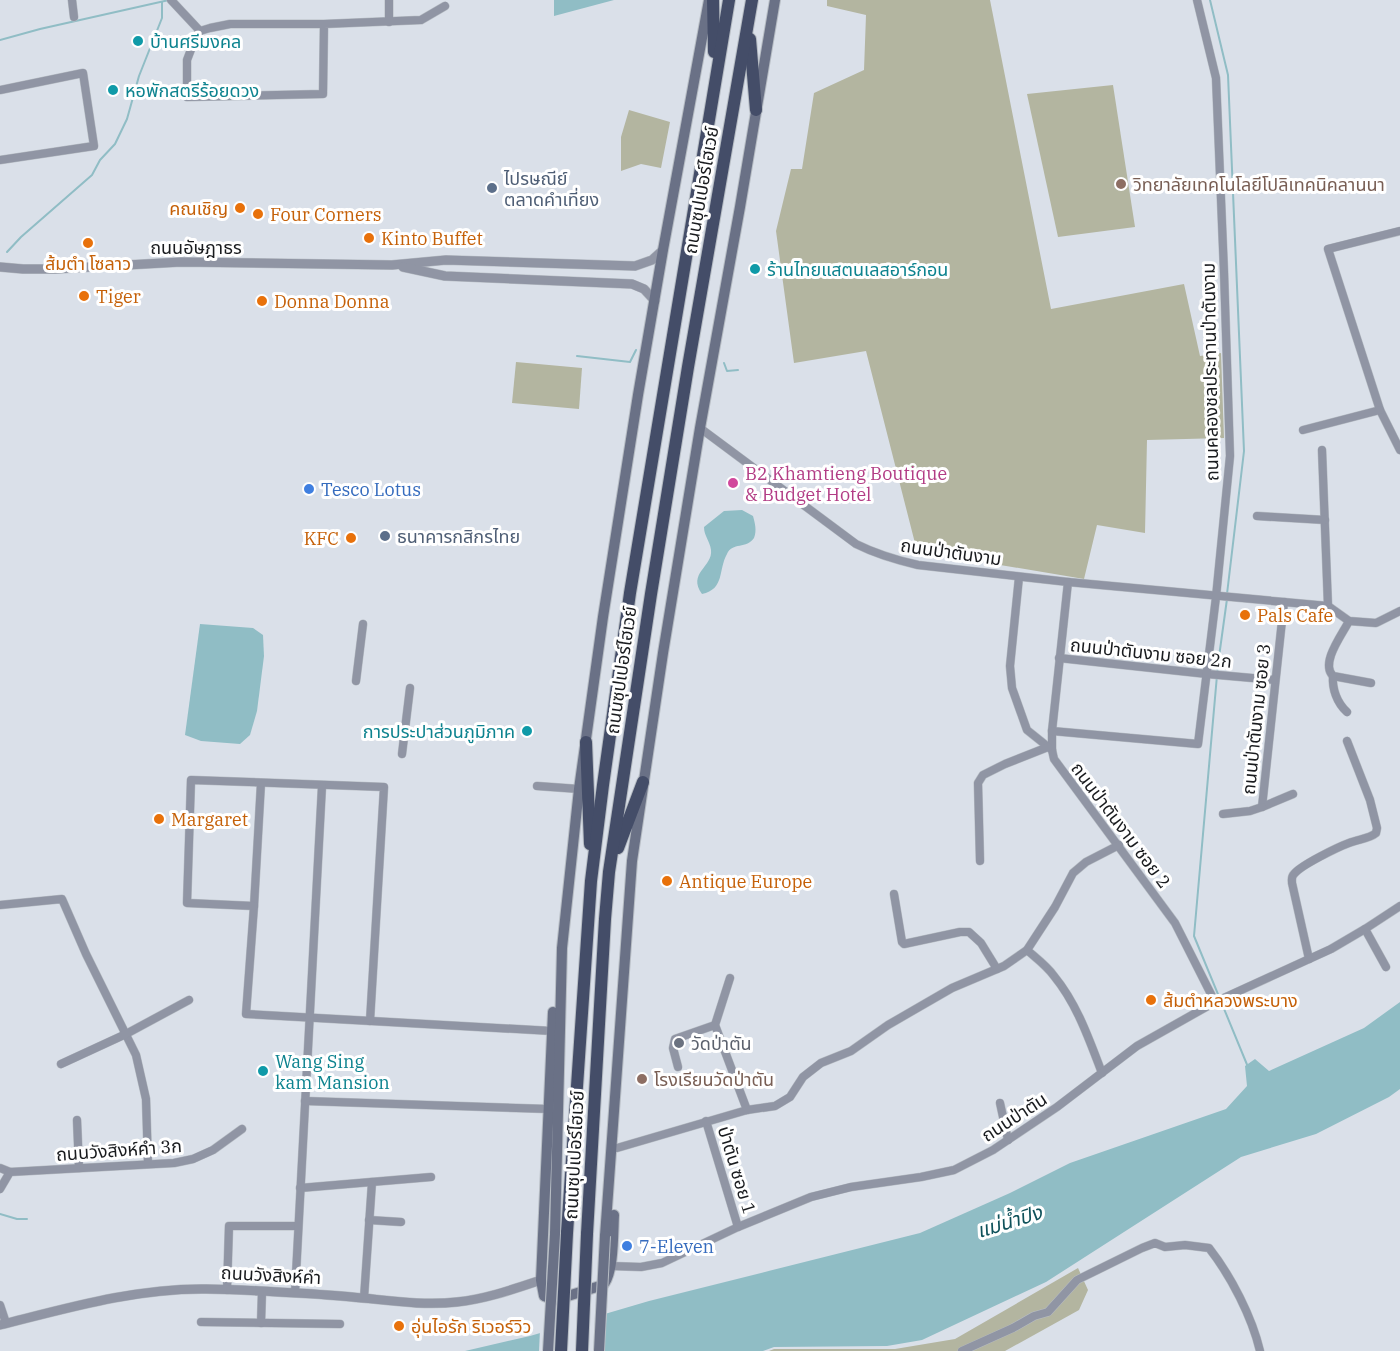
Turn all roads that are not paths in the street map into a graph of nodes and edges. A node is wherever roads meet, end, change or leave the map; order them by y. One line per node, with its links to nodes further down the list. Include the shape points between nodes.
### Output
1 (72, 0): 10 (street)
2 (389, 0): 11 (street)
3 (711, 0): 15 (highway); 20 (main road)
4 (729, 0): 15 (highway, ถนนซุปเปอร์ไฮเวย์)
5 (752, 0): 12 (highway, ถนนซุปเปอร์ไฮเวย์)
6 (775, 0): 17 (main road)
7 (1197, 0): 35 (street, ถนนคลองชลประทานป่าตันงาม, via 1216,78 1230,456)
8 (173, 3): 14 (street)
9 (445, 6): 11 (street, via 421,20)
10 (74, 17)
11 (388, 22): 13 (street)
12 (748, 23): 17 (highway); 65 (highway, ถนนซุปเปอร์ไฮเวย์, via 691,348)
13 (324, 24): 14 (street, via 230,24); 14 (street, via 323,94 187,97 187,60)
14 (200, 31)
15 (715, 78): 66 (highway, ถนนซุปเปอร์ไฮเวย์, via 630,593)
16 (0, 90): 18 (street, via 83,73 94,146)
17 (756, 110): 27 (main road)
18 (0, 160)
19 (1400, 231): 26 (street, via 1328,249)
20 (663, 250): 21 (street, ถนนอัษฎาธร, via 645,264 635,266); 25 (main road)
21 (505, 262): 22 (street, ถนนอัษฎาธร, via 446,260); 24 (street)
22 (392, 265): 23 (street, ถนนอัษฎาธร, via 181,262 55,269); 24 (street, ถนนอัษฎาธร, via 445,276)
23 (0, 267)
24 (505, 278): 25 (street, ถนนอัษฎาธร, via 633,284)
25 (655, 301): 51 (main road)
26 (1380, 410): 28 (street); 30 (street)
27 (700, 428): 33 (street, ถนนป่าตันงาม, via 875,554 918,565); 54 (main road)
28 (1303, 430)
29 (1322, 450): 32 (street)
30 (1400, 450)
31 (1257, 516): 32 (street)
32 (1325, 520): 37 (street)
33 (1019, 577): 34 (street, ถนนป่าตันงาม); 52 (street, via 1010,666 1012,688 1027,730)
34 (1068, 582): 35 (street, ถนนป่าตันงาม); 41 (street, ถนนป่าตันงาม ซอย 2)
35 (1216, 597): 36 (street, ถนนป่าตันงาม); 42 (street, ถนนคลองชลประทานป่าตันงาม)
36 (1284, 602): 37 (street, ถนนป่าตันงาม); 44 (street, ถนนป่าตันงาม ซอย 3)
37 (1328, 606): 39 (street)
38 (1400, 611): 39 (street, via 1376,623)
39 (1349, 621): 43 (street, via 1328,663)
40 (363, 624): 45 (street)
41 (1059, 658): 42 (street, ถนนป่าตันงาม ซอย 2ก); 49 (street, ถนนป่าตันงาม ซอย 2)
42 (1207, 674): 44 (street, ถนนป่าตันงาม ซอย 2ก); 49 (street, ถนนคลองชลประทานป่าตันงาม, via 1198,744)
43 (1333, 676): 46 (street); 48 (street, via 1335,692)
44 (1275, 680): 60 (street, ถนนป่าตันงาม ซอย 3)
45 (356, 681)
46 (1371, 683)
47 (410, 688): 53 (street)
48 (1347, 712)
49 (1052, 731): 52 (street, ถนนป่าตันงาม ซอย 2)
50 (1347, 741): 74 (street, via 1377,828 1372,836 1350,842 1294,873 1292,883)
51 (585, 742): 58 (main road); 66 (highway)
52 (1050, 749): 62 (street, ถนนป่าตันงาม ซอย 2); 64 (street, via 983,775 978,783)
53 (402, 754)
54 (643, 782): 63 (main road); 65 (highway)
55 (261, 783): 56 (street); 69 (street); 69 (street, via 191,780 187,903)
56 (322, 786): 80 (street); 81 (street, via 384,788)
57 (537, 786): 58 (street)
58 (579, 789): 72 (main road)
59 (1293, 794): 60 (street, ถนนป่าตันงาม ซอย 3)
60 (1262, 807): 61 (street)
61 (1223, 814)
62 (1119, 845): 73 (street, via 1073,873); 79 (street, ถนนป่าตันงาม ซอย 2, via 1175,922)
63 (632, 861): 96 (main road, via 634,904); 125 (main road, bridge)
64 (980, 861)
65 (609, 872): 124 (highway, ถนนซุปเปอร์ไฮเวย์, bridge)
66 (591, 881): 109 (highway, ถนนซุปเปอร์ไฮเวย์)
67 (894, 894): 76 (street, via 904,944 969,932 981,942)
68 (0, 905): 84 (street, via 62,899)
69 (254, 906): 80 (street, via 246,1014)
70 (1400, 906): 71 (street, ถนนป่าตัน)
71 (1365, 929): 74 (street, ถนนป่าตัน); 75 (street)
72 (562, 948): 83 (main road); 109 (main road)
73 (1027, 950): 76 (street); 87 (street, via 1054,975 1073,1005)
74 (1309, 959): 79 (street, ถนนป่าตัน)
75 (1386, 967)
76 (997, 969): 91 (street, via 952,988 888,1025 851,1052 820,1063 803,1077 790,1097 774,1106)
77 (730, 978): 82 (street)
78 (189, 1000): 84 (street)
79 (1215, 1002): 87 (street, ถนนป่าตัน, via 1137,1046)
80 (308, 1018): 81 (street); 88 (street)
81 (370, 1021): 83 (street)
82 (714, 1025): 86 (street, via 675,1040); 91 (street)
83 (552, 1031): 90 (main road)
84 (126, 1034): 85 (street); 97 (street, via 136,1055 146,1099)
85 (61, 1064)
86 (678, 1067)
87 (1102, 1072): 95 (street, ถนนป่าตัน)
88 (305, 1101): 90 (street); 103 (street)
89 (1000, 1103): 95 (street)
90 (549, 1109): 111 (main road)
91 (747, 1110): 93 (street)
92 (77, 1120): 99 (street)
93 (706, 1121): 96 (street); 108 (street, ป่าตัน ซอย 1)
94 (242, 1129): 97 (street, ถนนวังสิงห์คำ 3ก, via 193,1159)
95 (1008, 1140): 108 (street, ถนนป่าตัน, via 954,1170 811,1197)
96 (618, 1148): 110 (main road)
97 (148, 1164): 99 (street, ถนนวังสิงห์คำ 3ก)
98 (0, 1168): 100 (street)
99 (78, 1168): 100 (street, ถนนวังสิงห์คำ 3ก)
100 (10, 1172): 104 (street)
101 (431, 1178): 102 (street)
102 (372, 1182): 103 (street); 105 (street)
103 (300, 1188): 107 (street)
104 (0, 1189)
105 (369, 1220): 106 (street); 115 (street)
106 (401, 1222)
107 (298, 1226): 112 (street, via 229,1226); 114 (street)
108 (738, 1227): 110 (street, ถนนป่าตัน, via 662,1263)
109 (561, 1233): 122 (main road, bridge); 123 (highway, ถนนซุปเปอร์ไฮเวย์, bridge)
110 (611, 1266): 111 (main road, via 603,1285 564,1299 544,1296)
111 (541, 1280): 115 (street, ถนนวังสิงห์คำ, via 457,1302)
112 (227, 1290): 113 (street, ถนนวังสิงห์คำ); 119 (street, ถนนวังสิงห์คำ, via 138,1293)
113 (262, 1291): 114 (street, ถนนวังสิงห์คำ); 118 (street)
114 (295, 1293): 115 (street, ถนนวังสิงห์คำ)
115 (364, 1298)
116 (0, 1305): 119 (street)
117 (201, 1322): 118 (street)
118 (261, 1323): 120 (street)
119 (3, 1324)
120 (340, 1324)
121 (982, 1347): 126 (street); 127 (street, via 1034,1316 1048,1312 1077,1280 1155,1243 1165,1247 1209,1248 1244,1306)
122 (548, 1351)
123 (561, 1351)
124 (582, 1351)
125 (599, 1351)
126 (962, 1351)
127 (1260, 1351)

